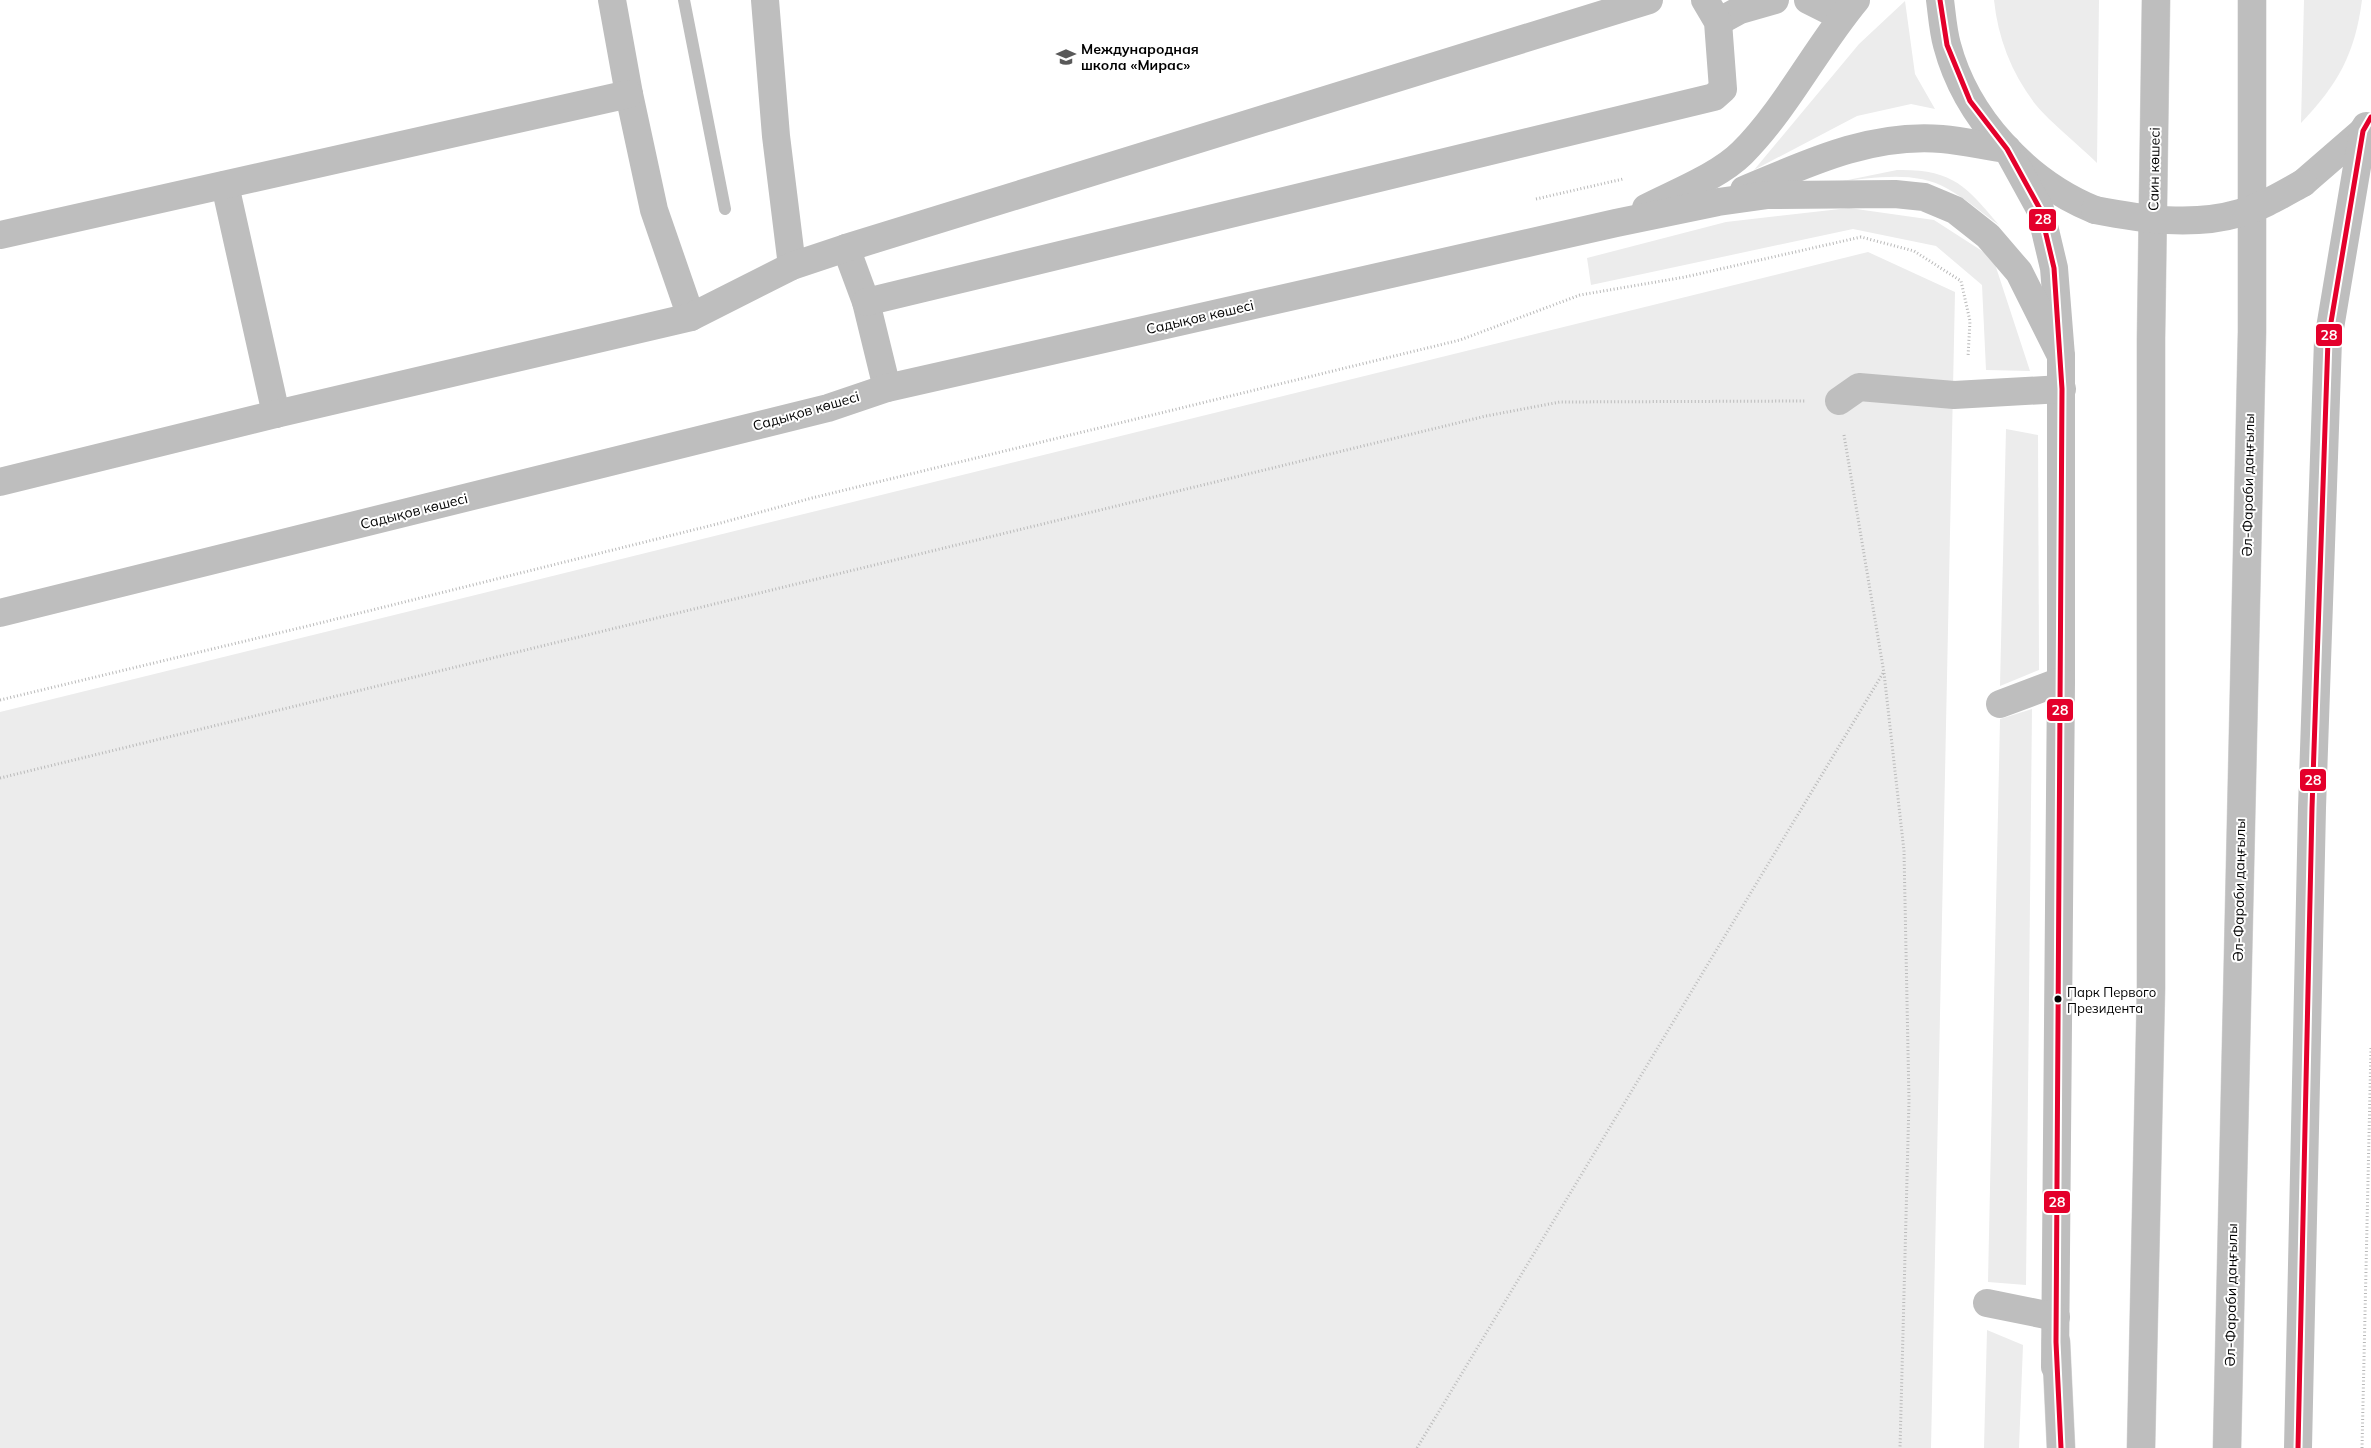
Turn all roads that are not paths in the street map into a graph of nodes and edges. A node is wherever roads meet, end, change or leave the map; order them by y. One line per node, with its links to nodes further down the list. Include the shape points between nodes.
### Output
1 (612, 0): 11 (street)
2 (765, 0): 19 (street, via 776,136)
3 (1649, 0): 18 (street)
4 (1775, 0): 10 (street, via 1740,10)
5 (1808, 0): 9 (street)
6 (1940, 0): 13 (street, via 1947,45 1970,101)
7 (2156, 0): 35 (street, Саин көшесі, via 2151,339 2151,988)
8 (2252, 0): 36 (street, Әл-Фараби даңғылы, via 2252,332)
9 (1849, 9): 16 (street, via 1741,154 1717,171)
10 (1712, 11): 20 (street, via 1724,78 1723,89 1714,97)
11 (629, 94): 14 (street); 21 (street, via 654,210)
12 (2368, 125): 13 (street, bridge, via 2302,183 2272,201 2240,214 2189,221 2136,218 2077,203); 37 (street, via 2339,264 2328,349 2312,808)
13 (2007, 149): 15 (street, via 1942,139 1898,139 1857,146 1822,157); 22 (street, via 2040,210 2054,268)
14 (224, 184): 17 (street); 26 (street)
15 (1718, 202): 16 (street); 22 (street, via 1768,195 1895,194 1924,197 1955,210 1988,236 2019,272)
16 (1616, 223): 23 (street, Садықов көшесі)
17 (0, 235)
18 (846, 248): 19 (street); 20 (street)
19 (792, 266): 21 (street)
20 (866, 302): 23 (street)
21 (691, 317): 26 (street)
22 (2061, 356): 24 (street)
23 (887, 388): 28 (street, Садықов көшесі, via 818,410)
24 (2062, 390): 25 (street, via 1966,394 1859,388); 29 (street)
25 (1839, 401)
26 (276, 414): 27 (street)
27 (0, 482)
28 (0, 613)
29 (2061, 681): 30 (street); 32 (street)
30 (2000, 704)
31 (1987, 1303): 32 (street)
32 (2056, 1330): 33 (street); 34 (street)
33 (2050, 1448)
34 (2062, 1448)
35 (2141, 1448)
36 (2229, 1448)
37 (2298, 1448)

